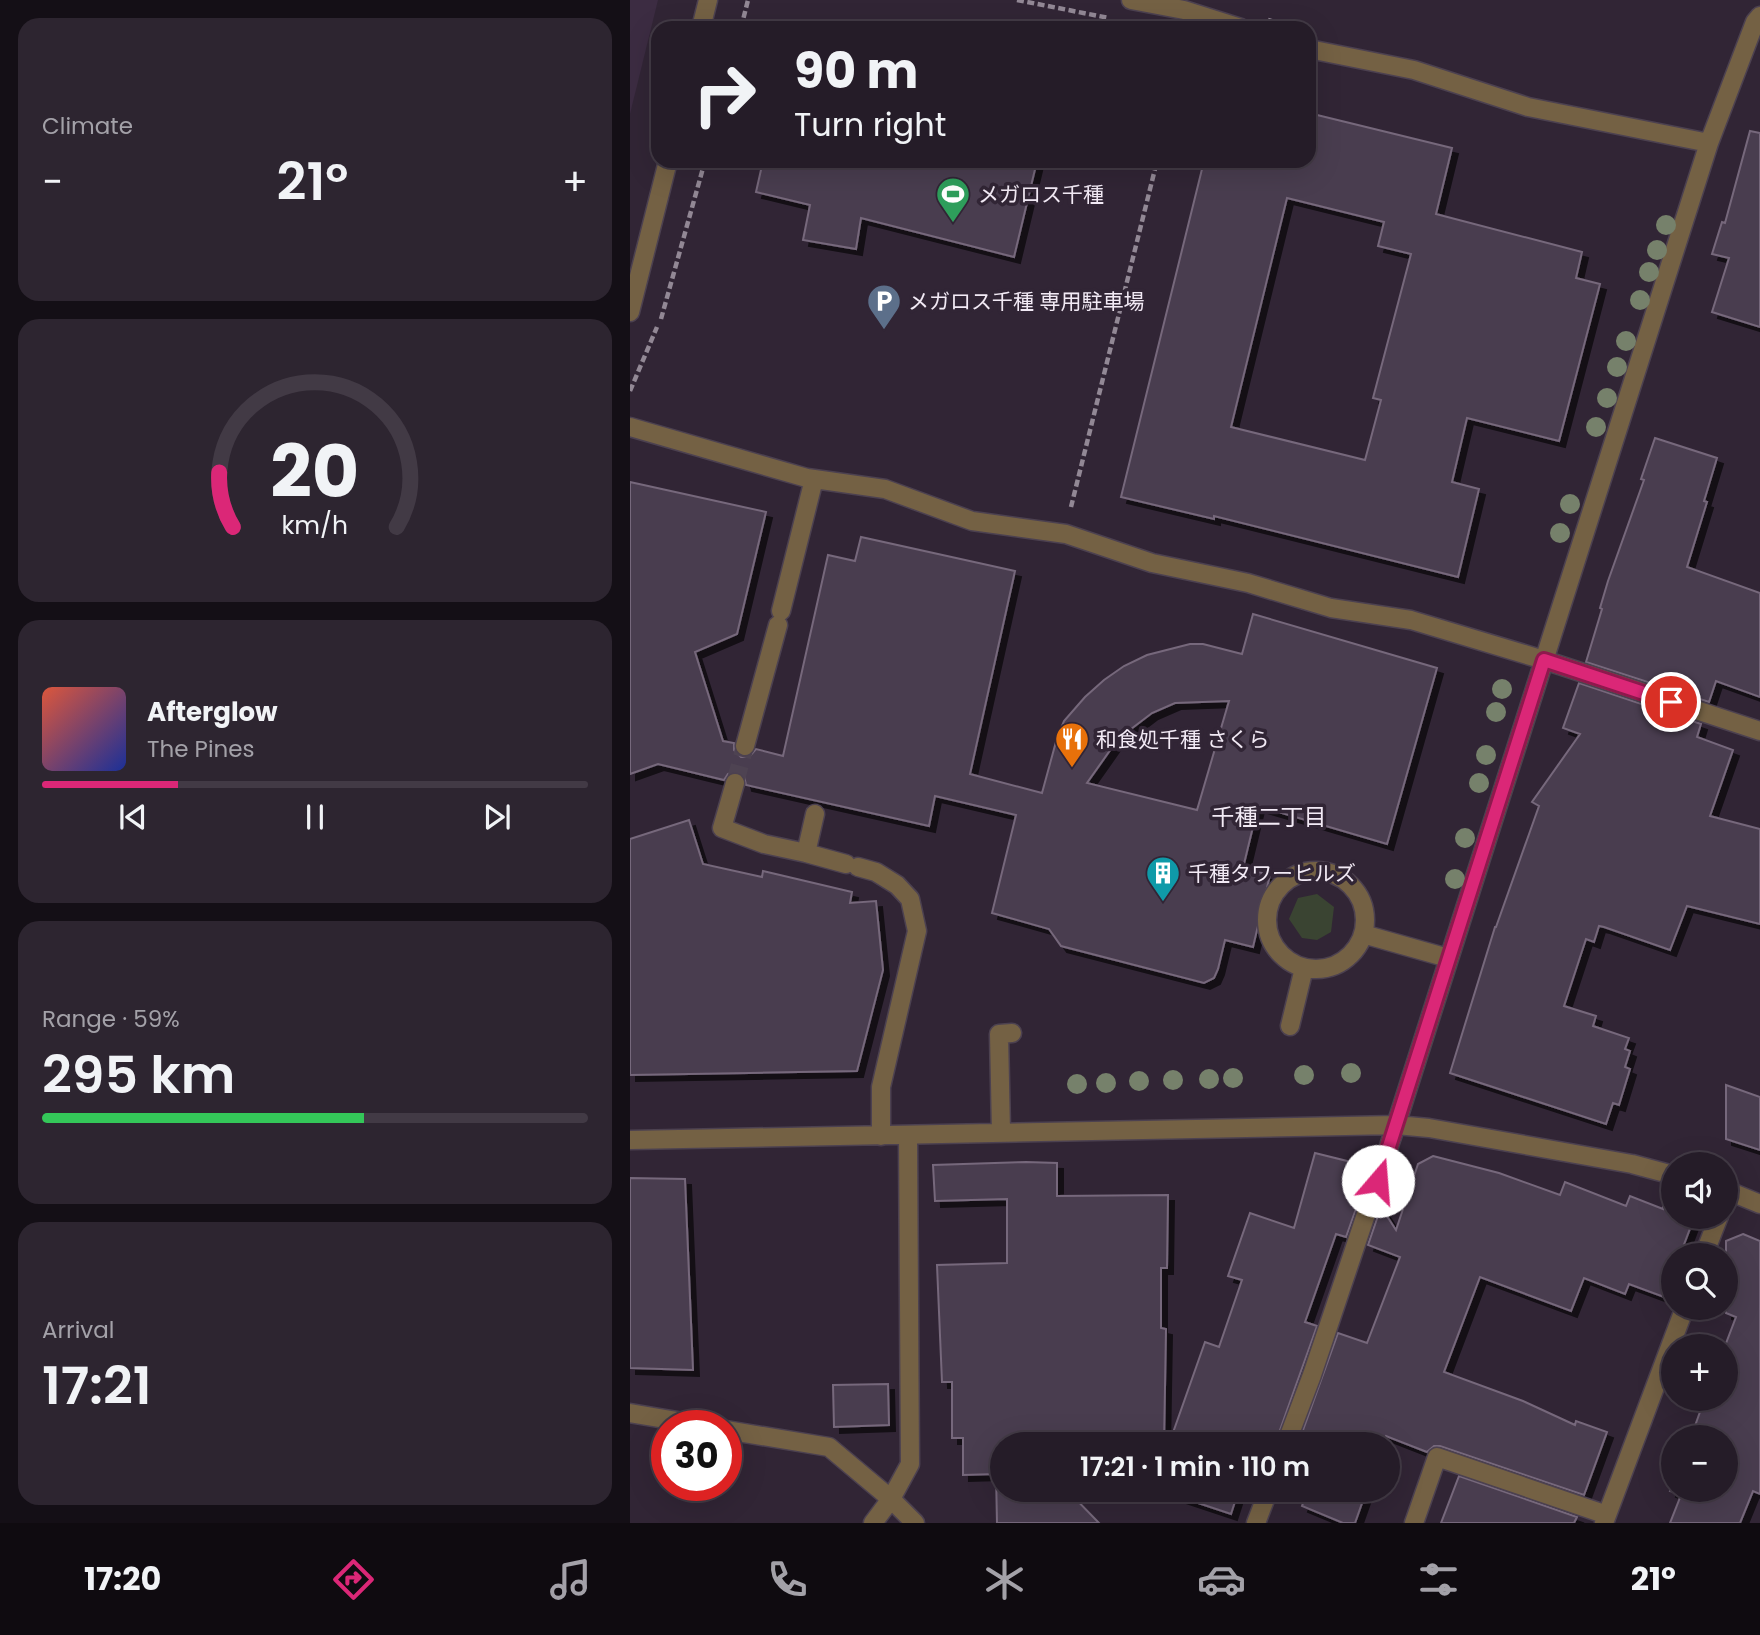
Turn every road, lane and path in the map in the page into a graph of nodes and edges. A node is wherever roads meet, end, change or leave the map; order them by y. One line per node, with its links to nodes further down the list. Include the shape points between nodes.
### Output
1 (708, 0): 7 (street)
2 (748, 0): 8 (path)
3 (1017, 0): 6 (path)
4 (1131, 0): 9 (street)
5 (1760, 16): 11 (street)
6 (1113, 19)
7 (703, 21)
8 (743, 21)
9 (1219, 21)
10 (1316, 50): 11 (street, via 1414,70 1528,107)
11 (1709, 143): 18 (street)
12 (666, 168): 14 (street)
13 (1155, 168): 17 (path)
14 (630, 312)
15 (630, 427): 16 (street)
16 (814, 479): 18 (street, via 884,489 972,521 1066,534 1152,563 1248,583 1331,608 1411,620); 20 (street)
17 (1070, 511)
18 (1544, 660): 19 (street); 25 (street)
19 (1760, 731)
20 (745, 746)
21 (735, 783): 23 (street, via 722,828)
22 (816, 814): 23 (street)
23 (806, 853): 31 (street, via 876,872 910,899 917,931 881,1087)
24 (1363, 934): 25 (street); 26 (street, via 1349,957 1336,965); 26 (street, via 1365,913 1350,884 1320,872 1289,880 1269,905 1267,921 1278,951)
25 (1448, 958): 29 (street)
26 (1304, 968): 27 (street)
27 (1290, 1026)
28 (1012, 1033): 30 (street, via 999,1034)
29 (1396, 1125): 30 (street); 34 (street); 40 (street)
30 (1001, 1132): 32 (street)
31 (881, 1136): 32 (street); 33 (street)
32 (908, 1136): 42 (street, via 909,1464)
33 (630, 1140)
34 (1661, 1172)
35 (1738, 1197): 36 (street)
36 (1760, 1204)
37 (1680, 1320): 44 (street)
38 (630, 1413): 39 (street)
39 (651, 1417)
40 (1291, 1432)
41 (742, 1433): 42 (street, via 829,1447)
42 (891, 1499): 45 (street); 46 (street)
43 (1264, 1502): 47 (street)
44 (1606, 1519): 48 (street, via 1437,1457)
45 (873, 1523)
46 (915, 1523)
47 (1256, 1523)
48 (1414, 1523)

